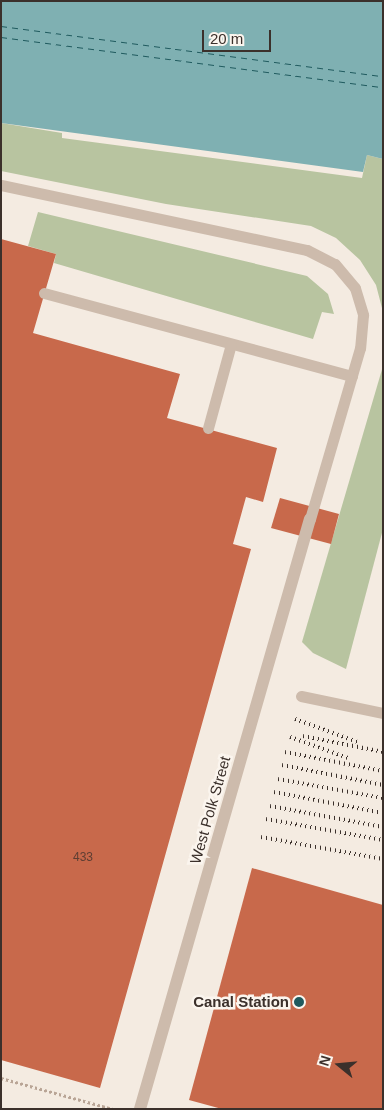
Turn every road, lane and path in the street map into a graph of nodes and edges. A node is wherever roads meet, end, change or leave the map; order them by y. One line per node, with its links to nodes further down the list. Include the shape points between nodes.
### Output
1 (1, 185): 4 (lane, via 307,250 335,264 355,288 363,315)
2 (44, 293): 3 (lane)
3 (231, 344): 4 (lane); 5 (lane)
4 (352, 376): 6 (lane)
5 (208, 428)
6 (310, 519): 11 (street, West Polk Street)
7 (301, 696): 8 (lane)
8 (383, 713)
9 (1, 1078): 10 (path)
10 (114, 1109)
11 (140, 1109)

